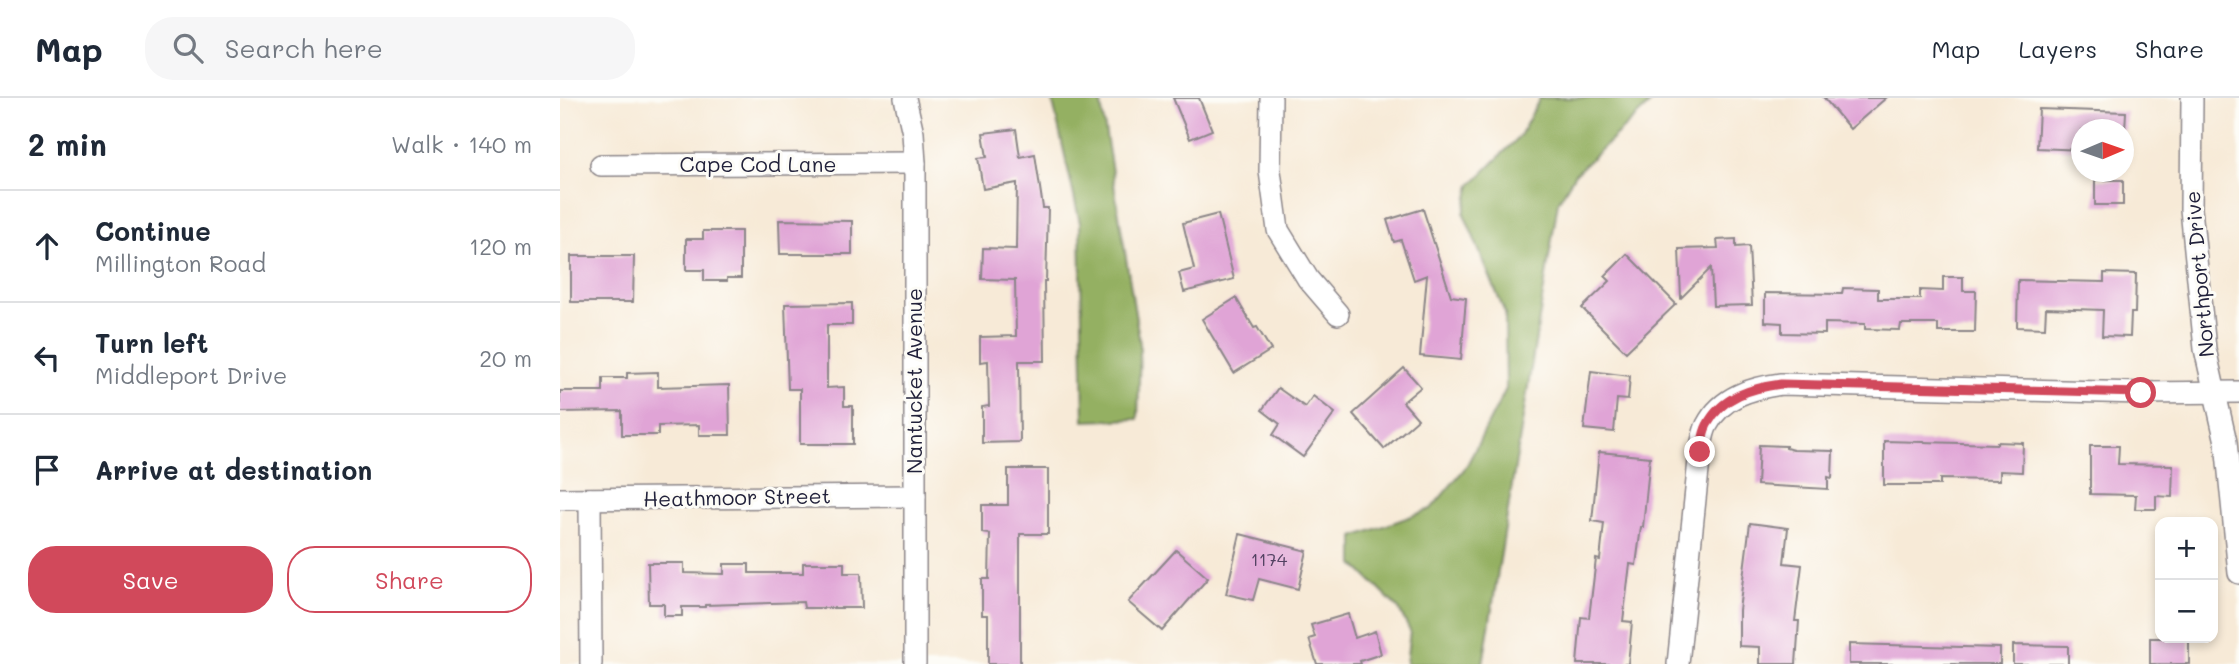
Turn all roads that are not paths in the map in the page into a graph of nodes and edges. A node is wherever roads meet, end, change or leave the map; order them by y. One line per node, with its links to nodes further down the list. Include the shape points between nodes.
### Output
1 (905, 98): 4 (street, Nantucket Avenue)
2 (1271, 98): 6 (street, via 1270,171 1278,230 1307,279)
3 (2192, 98): 7 (street, Northport Drive, via 2191,209 2204,349)
4 (915, 163): 5 (street, Cape Cod Lane); 9 (street, Nantucket Avenue)
5 (601, 165)
6 (1338, 314)
7 (2213, 391): 8 (street); 12 (street, Northport Drive, via 2226,442); 15 (street, via 1781,384 1750,388 1723,404 1706,425)
8 (2239, 392)
9 (915, 496): 11 (street, Heathmoor Street); 14 (street, Nantucket Avenue)
10 (560, 499): 11 (street, Heathmoor Street)
11 (590, 499): 13 (street)
12 (2239, 573)
13 (591, 664)
14 (915, 664)
15 (1678, 664)

